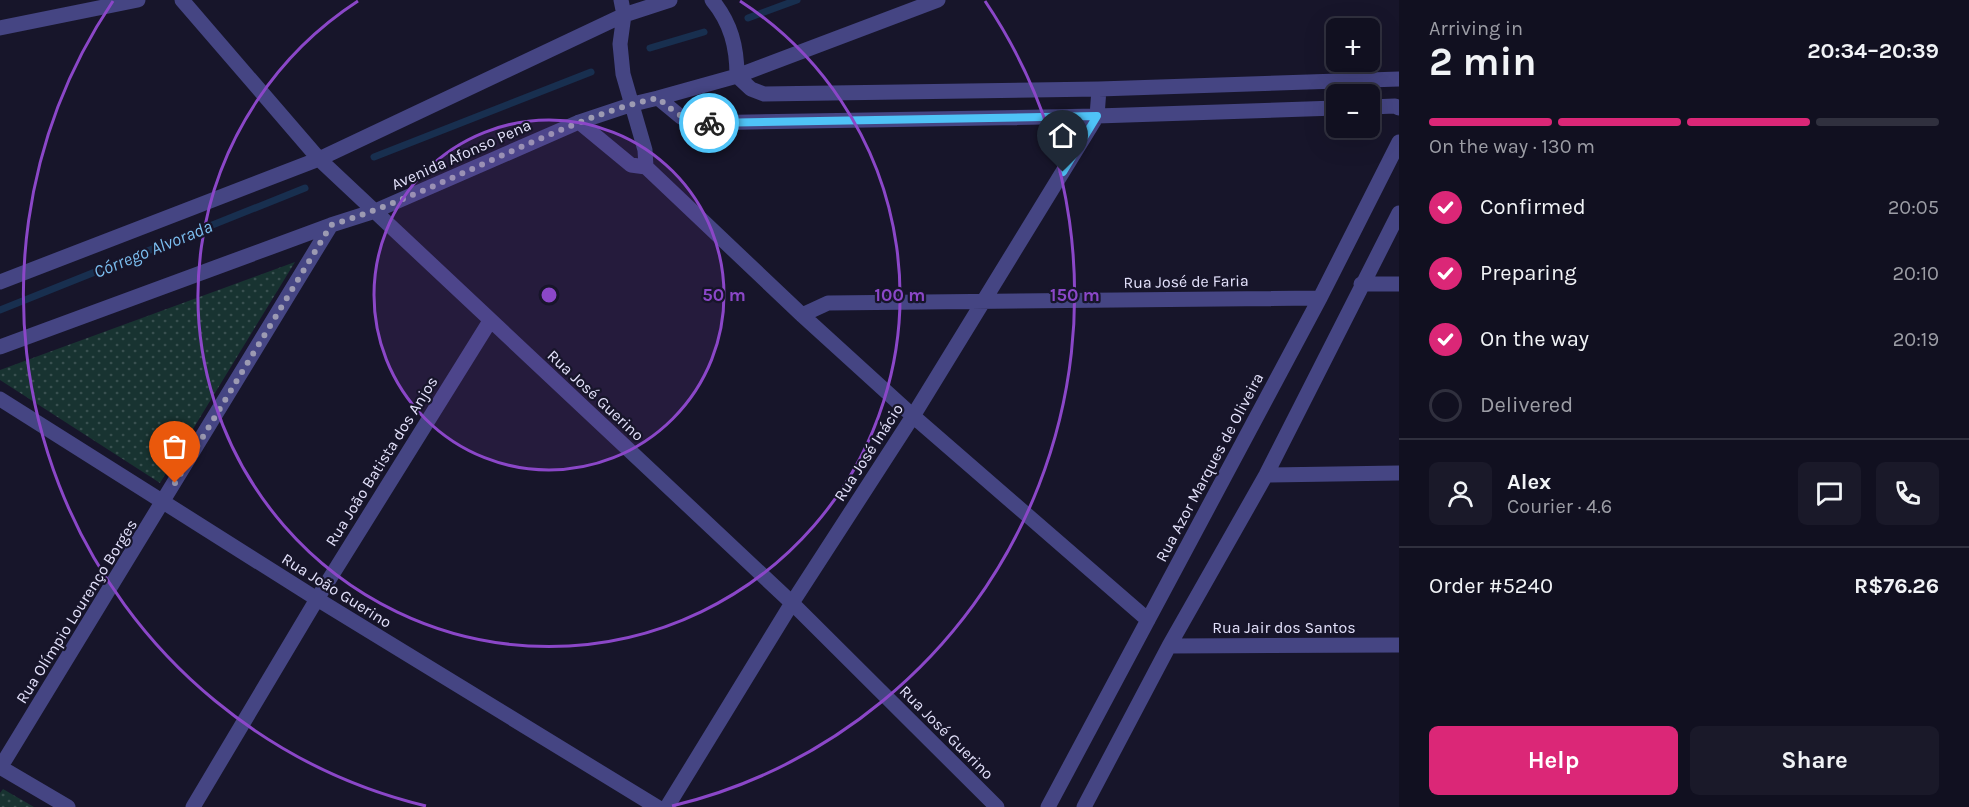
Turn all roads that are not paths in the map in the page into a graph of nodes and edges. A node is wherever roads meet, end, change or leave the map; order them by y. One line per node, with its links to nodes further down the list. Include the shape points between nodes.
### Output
1 (138, 0): 8 (street)
2 (182, 0): 20 (street, Rua José Guerino)
3 (621, 0): 7 (street)
4 (670, 0): 7 (street)
5 (712, 0): 9 (street, via 733,38)
6 (938, 0): 9 (street, Avenida Afonso Pena)
7 (624, 15): 13 (street, via 620,58); 20 (street)
8 (0, 28)
9 (737, 76): 11 (street, via 751,89 764,94); 12 (street, Avenida Afonso Pena)
10 (1399, 80): 11 (street)
11 (1099, 89): 17 (street)
12 (658, 98): 13 (street, Avenida Afonso Pena); 17 (street, via 681,117 697,123)
13 (633, 104): 18 (street, Avenida Afonso Pena); 21 (street)
14 (1380, 107): 16 (street)
15 (1326, 108): 17 (street)
16 (1399, 108)
17 (1097, 116): 29 (street, Rua José Inácio)
18 (579, 122): 21 (street, via 631,165); 22 (street, Avenida Afonso Pena)
19 (1399, 142): 28 (street, Rua Azor Marques de Oliveira)
20 (319, 159): 22 (street, Rua José Guerino); 25 (street)
21 (646, 167): 30 (street)
22 (375, 212): 24 (street, Avenida Afonso Pena); 31 (street, Rua José Guerino)
23 (1399, 213): 26 (street)
24 (331, 225): 32 (street, Avenida Afonso Pena); 37 (street, Rua Olímpio Lourenço Borges)
25 (0, 282)
26 (1361, 284): 27 (street); 36 (street)
27 (1399, 284)
28 (1320, 298): 29 (street, Rua José de Faria); 40 (street, Rua Azor Marques de Oliveira)
29 (984, 302): 30 (street, Rua José de Faria, via 828,303); 34 (street, Rua José Inácio)
30 (802, 315): 34 (street)
31 (490, 321): 38 (street, Rua João Batista dos Anjos); 39 (street, Rua José Guerino)
32 (0, 347)
33 (0, 399): 37 (street, Rua João Guerino)
34 (913, 416): 39 (street, Rua José Inácio); 40 (street)
35 (1399, 473): 36 (street)
36 (1266, 476): 42 (street)
37 (164, 502): 38 (street, Rua João Guerino); 43 (street, Rua Olímpio Lourenço Borges)
38 (317, 599): 45 (street, Rua João Batista dos Anjos); 46 (street, Rua João Guerino)
39 (792, 603): 47 (street, Rua José Inácio); 48 (street, Rua José Guerino)
40 (1148, 620): 49 (street, Rua Azor Marques de Oliveira)
41 (1399, 645): 42 (street, Rua Jair dos Santos)
42 (1169, 646): 50 (street)
43 (0, 767): 44 (street)
44 (68, 807)
45 (193, 807)
46 (657, 807)
47 (667, 807)
48 (997, 807)
49 (1048, 807)
50 (1084, 807)

